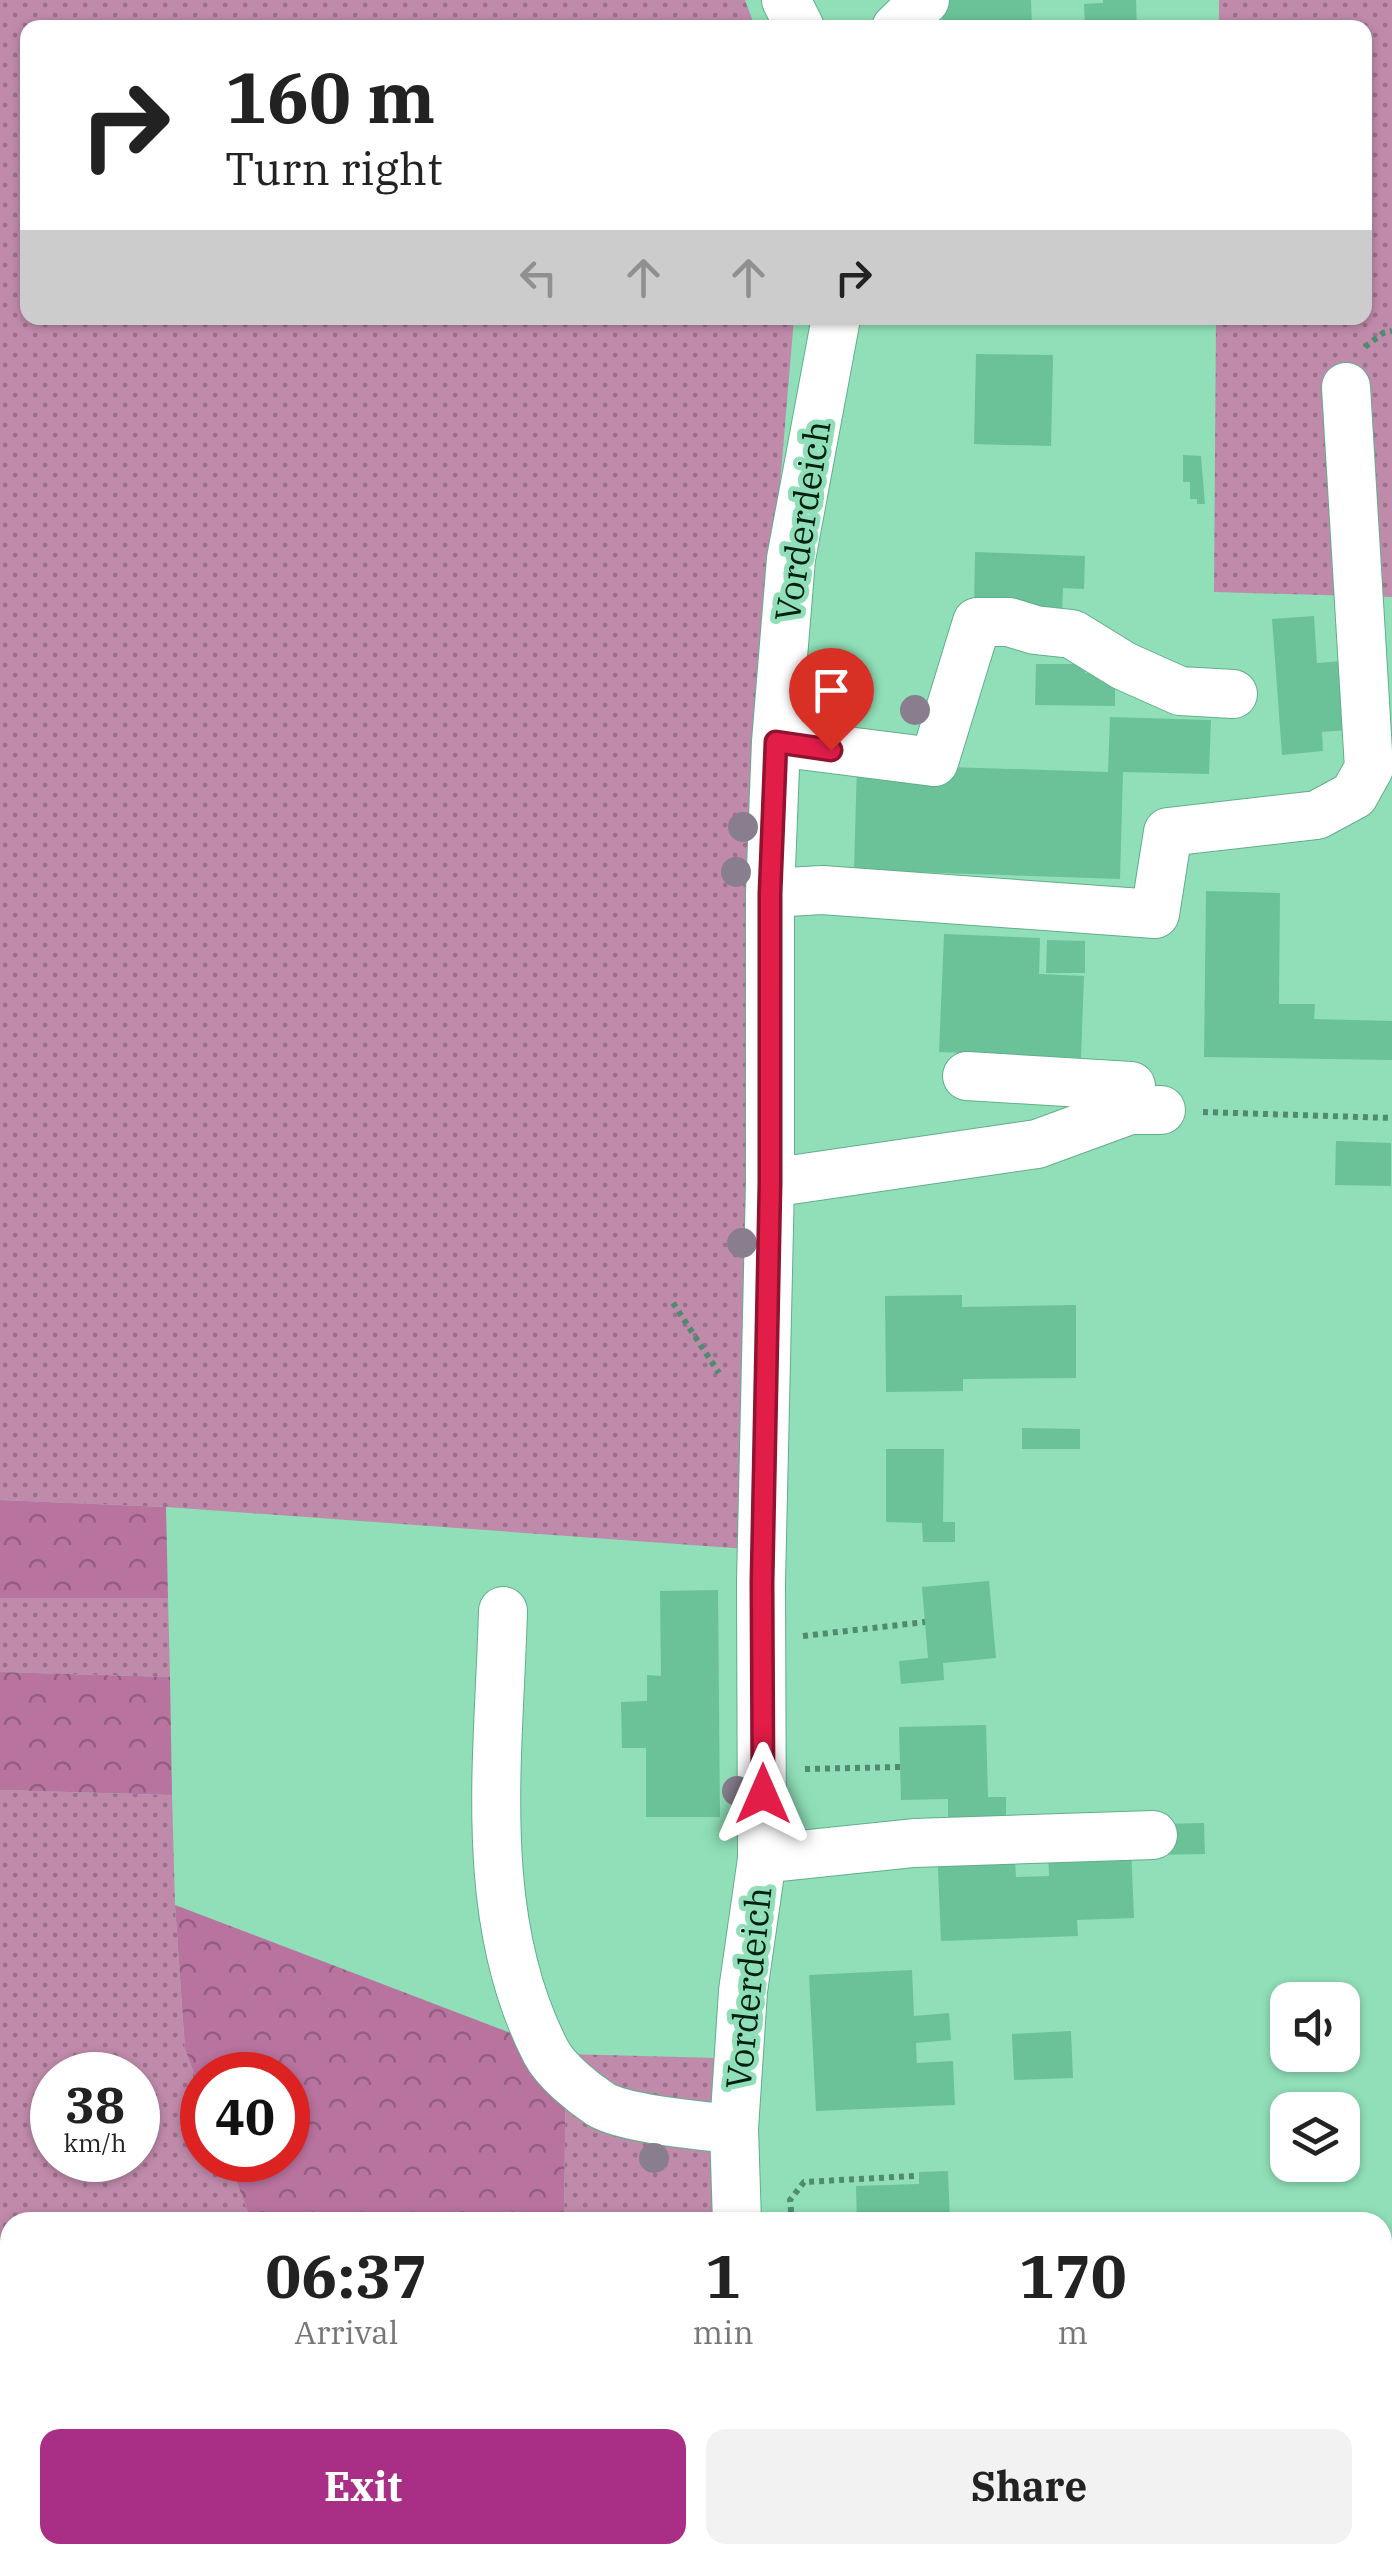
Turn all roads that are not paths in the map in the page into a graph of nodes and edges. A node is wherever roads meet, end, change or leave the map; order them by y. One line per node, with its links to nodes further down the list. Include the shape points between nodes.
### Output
1 (928, 0): 2 (street)
2 (905, 20)
3 (835, 325): 6 (street, Vorderdeich, via 791,560)
4 (1346, 387): 7 (street, via 1369,768 1354,794 1317,815 1168,832 1155,914 822,890)
5 (1233, 694): 6 (street, via 1180,691 1072,634 976,622 934,762)
6 (776, 742): 7 (street, Vorderdeich)
7 (770, 893): 9 (street, Vorderdeich)
8 (968, 1076): 9 (street, via 1146,1098 1037,1144)
9 (770, 1183): 12 (street, Vorderdeich)
10 (503, 1611): 13 (street, via 496,1854 514,1970 547,2055 604,2107)
11 (1153, 1834): 12 (street, via 914,1843)
12 (762, 1859): 13 (street, Vorderdeich, via 743,1990)
13 (734, 2129): 14 (street, Vorderdeich)
14 (737, 2212)

